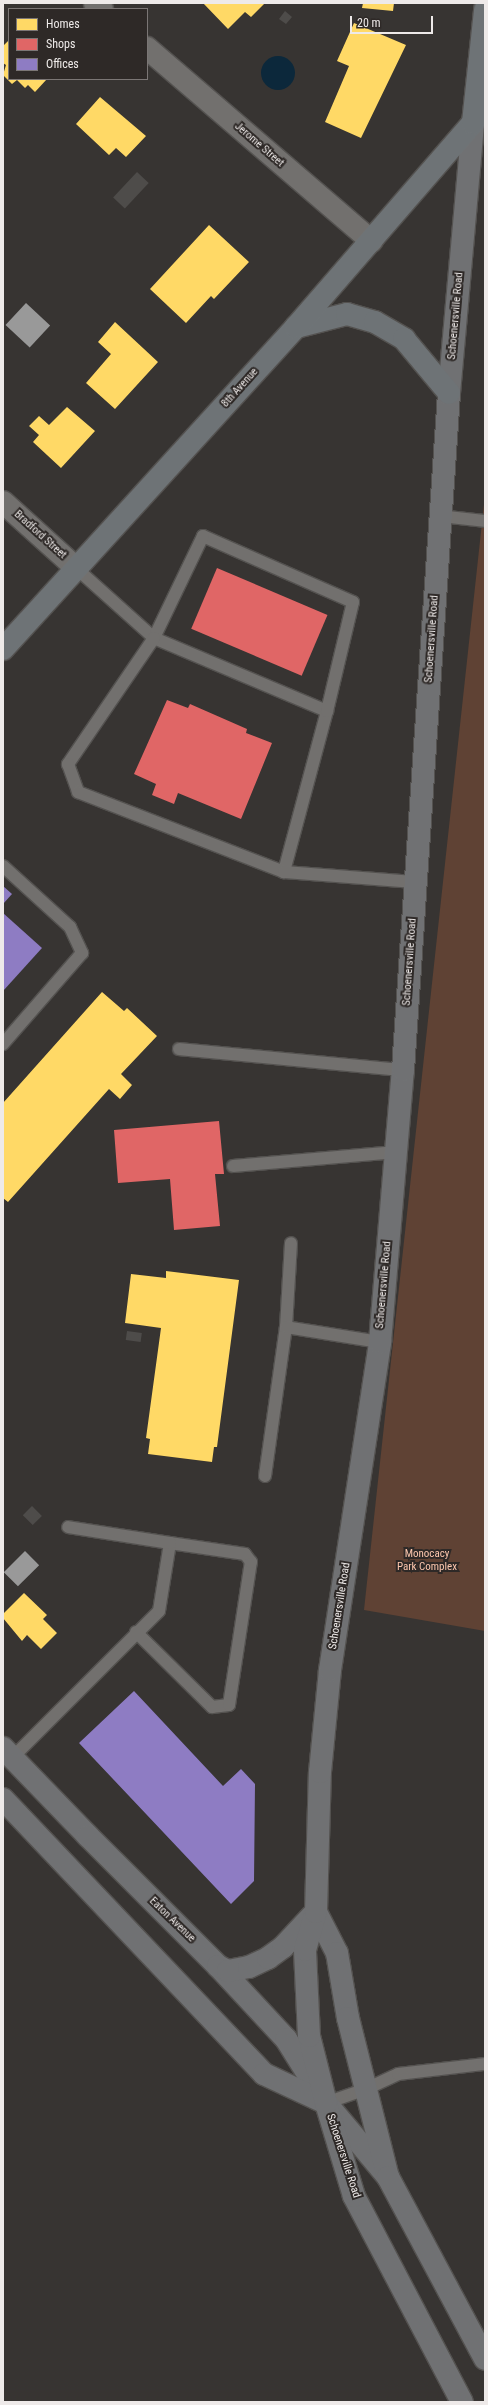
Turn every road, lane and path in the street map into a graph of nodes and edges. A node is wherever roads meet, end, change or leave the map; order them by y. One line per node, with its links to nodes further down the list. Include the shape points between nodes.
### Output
1 (485, 10): 3 (main road, Schoenersville Road)
2 (148, 49): 4 (street, Jerome Street)
3 (473, 124): 4 (main road, 8th Avenue); 6 (main road, Schoenersville Road)
4 (371, 241): 5 (main road, 8th Avenue)
5 (296, 327): 6 (main road, via 347,314 375,322 404,339); 10 (main road, 8th Avenue)
6 (449, 393): 8 (main road, Schoenersville Road)
7 (3, 502): 10 (street, Bradford Street)
8 (440, 516): 9 (lane); 16 (main road, Schoenersville Road)
9 (485, 521)
10 (76, 568): 11 (lane); 12 (main road, 8th Avenue)
11 (154, 638): 13 (lane); 13 (lane, via 203,536 353,602); 15 (lane, via 68,764 78,792)
12 (3, 649)
13 (326, 711): 15 (lane)
14 (3, 866): 17 (lane, via 70,927 82,953)
15 (284, 872): 16 (lane)
16 (415, 882): 19 (main road, Schoenersville Road)
17 (3, 1044)
18 (180, 1049): 19 (lane)
19 (403, 1070): 20 (main road, Schoenersville Road)
20 (396, 1152): 21 (lane); 24 (main road, Schoenersville Road)
21 (232, 1166)
22 (291, 1243): 23 (lane)
23 (286, 1327): 24 (lane); 25 (lane)
24 (380, 1342): 31 (main road, Schoenersville Road, via 328,1684 320,1772)
25 (266, 1476)
26 (68, 1527): 27 (lane)
27 (170, 1543): 28 (lane, via 159,1611); 28 (lane, via 244,1554 251,1562 228,1705 212,1707)
28 (136, 1632): 29 (lane)
29 (8, 1753): 32 (main road, Eaton Avenue)
30 (3, 1799): 35 (main road, Eaton Avenue, via 264,2074)
31 (316, 1912): 32 (main road, via 283,1947 268,1958 249,1967 228,1971); 34 (main road, Schoenersville Road, via 336,1953 348,2018); 35 (main road, Schoenersville Road, via 304,1950 309,2036)
32 (218, 1966): 35 (main road, Eaton Avenue, via 286,2039)
33 (485, 2064): 34 (lane, via 398,2074)
34 (366, 2089): 35 (lane); 36 (main road, Schoenersville Road)
35 (326, 2103): 36 (main road, Eaton Avenue); 38 (main road, Schoenersville Road, via 354,2196)
36 (388, 2177): 37 (main road, Schoenersville Road)
37 (485, 2359)
38 (462, 2402)

